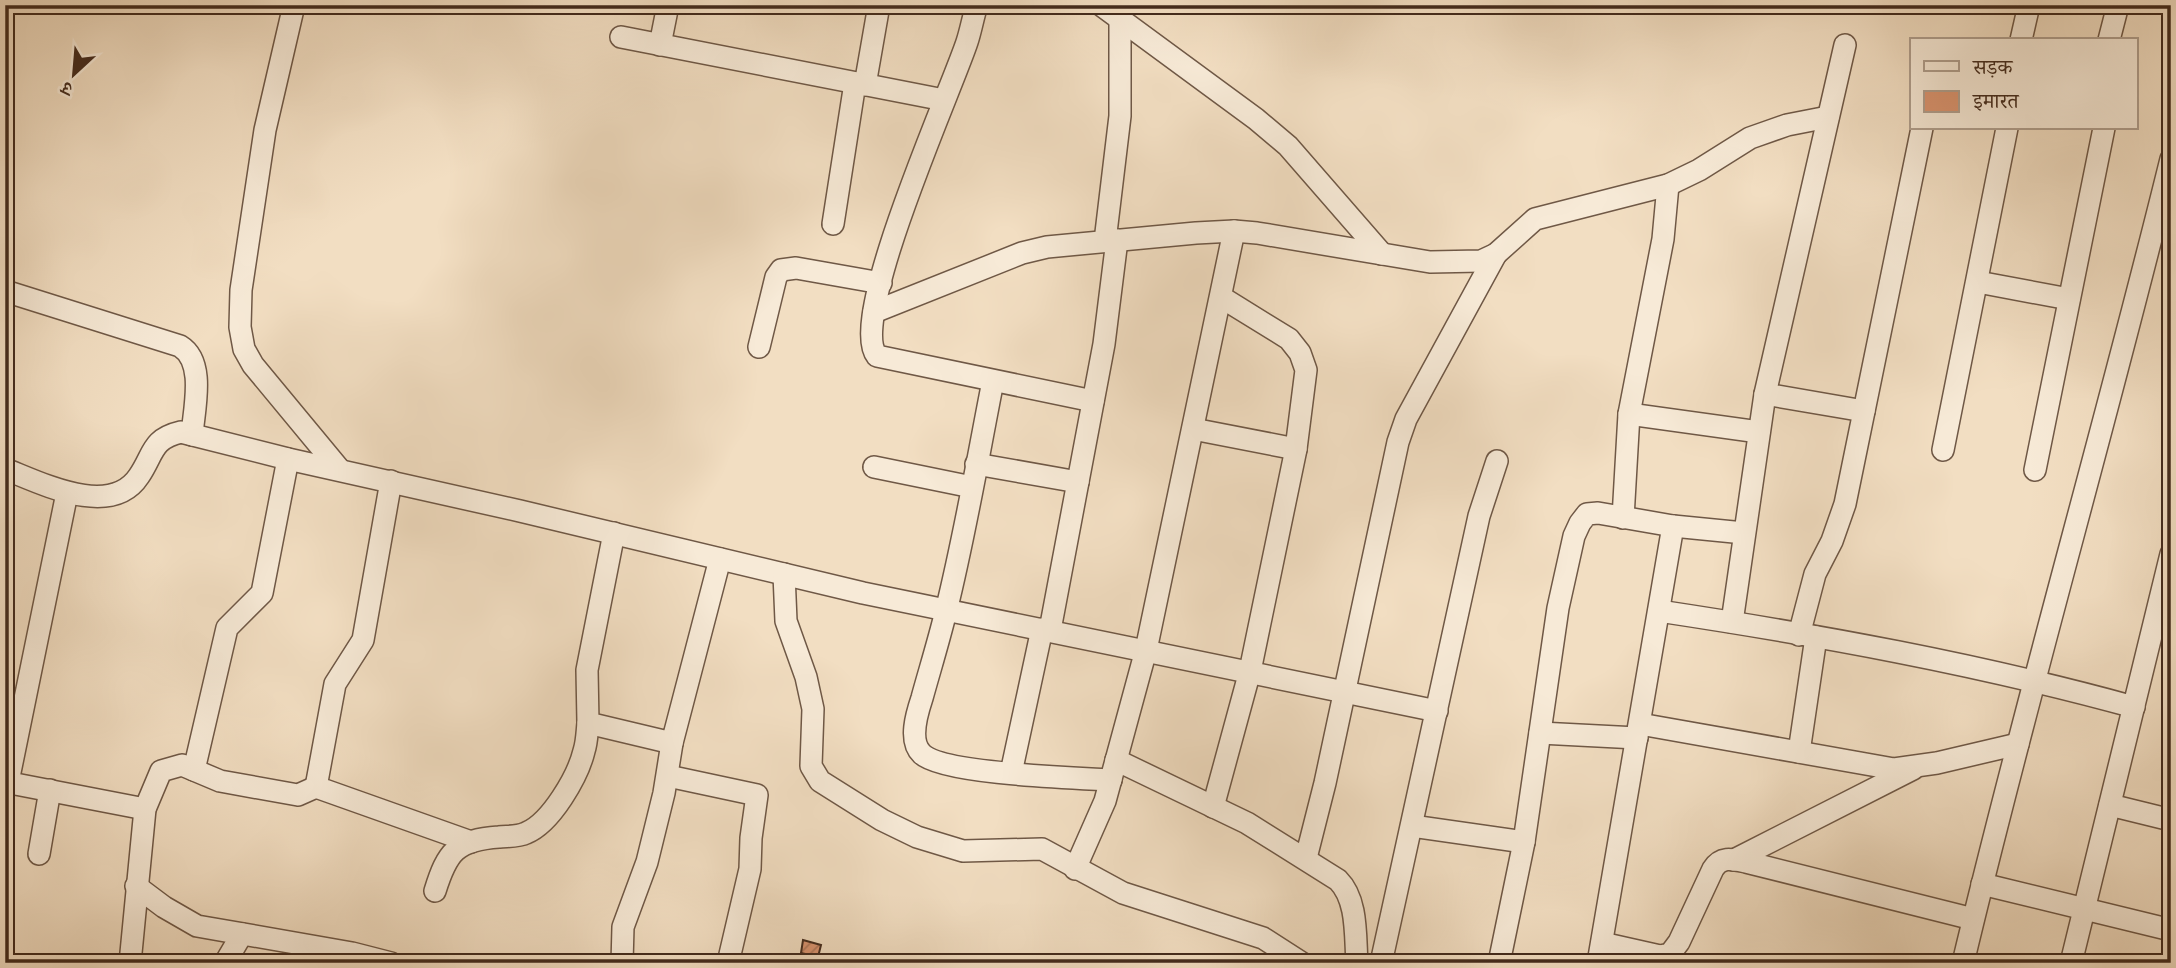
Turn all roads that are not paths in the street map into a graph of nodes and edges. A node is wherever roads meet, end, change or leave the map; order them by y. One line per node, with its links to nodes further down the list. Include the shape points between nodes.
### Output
1 (293, 5): 49 (street, via 265,130 241,290 240,327 253,365)
2 (668, 5): 12 (street)
3 (879, 5): 14 (street)
4 (977, 5): 15 (street)
5 (1101, 5): 8 (street)
6 (2029, 5): 10 (street)
7 (2118, 5): 11 (street)
8 (1120, 19): 24 (street); 25 (street, via 1288,146)
9 (621, 37): 12 (street)
10 (2021, 38)
11 (2110, 38)
12 (660, 45): 14 (street)
13 (1845, 45): 16 (street)
14 (860, 84): 15 (street); 22 (street)
15 (944, 100): 28 (street, via 909,188)
16 (1828, 117): 21 (street, via 1750,138); 35 (street)
17 (1922, 130): 37 (street)
18 (2007, 130): 27 (street)
19 (2104, 130): 31 (street)
20 (2171, 159): 69 (street)
21 (1668, 185): 26 (street, via 1535,219); 38 (street, via 1663,239)
22 (833, 224)
23 (1234, 231): 24 (street); 25 (street); 30 (street)
24 (1111, 241): 32 (street, via 1022,253); 36 (street, via 1104,344)
25 (1382, 254): 26 (street, via 1451,263 1480,261)
26 (1496, 254): 70 (street, via 1406,419 1398,442)
27 (1978, 282): 31 (street); 43 (street)
28 (881, 283): 32 (street); 33 (street, via 796,268 781,270)
29 (5, 291): 41 (street, via 188,351 196,375)
30 (1221, 297): 39 (street); 42 (street, via 1289,339 1300,353 1306,370)
31 (2070, 299): 50 (street)
32 (874, 312): 34 (street, via 870,339 877,356)
33 (759, 347)
34 (993, 381): 36 (street); 46 (street)
35 (1765, 394): 37 (street); 40 (street)
36 (1093, 401): 52 (street)
37 (1864, 411): 66 (street, via 1845,504 1815,573)
38 (1629, 414): 40 (street); 55 (street)
39 (1193, 429): 42 (street); 67 (street)
40 (1759, 432): 58 (street)
41 (192, 435): 44 (street); 54 (street, via 181,432 157,442 140,476 123,491 98,496)
42 (1296, 449): 68 (street)
43 (1943, 450)
44 (288, 459): 49 (street); 80 (street, via 262,593 227,628)
45 (1497, 461): 72 (street, via 1479,516)
46 (976, 464): 52 (street); 53 (street)
47 (874, 467): 53 (street)
48 (5, 469): 54 (street)
49 (340, 470): 51 (street)
50 (2035, 470)
51 (391, 481): 57 (street); 85 (street, via 363,640 335,684)
52 (1078, 482): 65 (street)
53 (972, 487): 62 (street)
54 (68, 493): 84 (street)
55 (1623, 518): 56 (street); 75 (street, via 1587,514 1574,536 1558,608)
56 (1673, 526): 58 (street); 63 (street)
57 (614, 533): 60 (street); 73 (street, via 587,670)
58 (1744, 533): 64 (street)
59 (2171, 554): 71 (street)
60 (720, 559): 61 (street); 76 (street)
61 (784, 574): 62 (street); 97 (street, via 786,621 807,677 813,709 811,766 820,781 917,837 953,849 1033,847)
62 (947, 610): 65 (street); 82 (street, via 919,707 916,745 938,761)
63 (1659, 611): 64 (street); 74 (street)
64 (1732, 622): 66 (street)
65 (1046, 630): 67 (street); 82 (street)
66 (1807, 636): 69 (street); 78 (street)
67 (1146, 650): 68 (street); 81 (street)
68 (1250, 671): 70 (street); 88 (street)
69 (2035, 680): 71 (street); 77 (street)
70 (1345, 691): 72 (street); 95 (street)
71 (2134, 707): 87 (street)
72 (1437, 711): 91 (street)
73 (588, 723): 76 (street); 92 (street, via 578,769 540,825 524,834)
74 (1639, 731): 75 (street); 78 (street); 105 (street)
75 (1540, 733): 93 (street)
76 (671, 743): 83 (street)
77 (2018, 744): 79 (street); 98 (street)
78 (1799, 752): 79 (street, via 1895,769)
79 (1918, 767): 96 (street)
80 (194, 770): 85 (street, via 220,780 298,795); 89 (street, via 182,765 161,771)
81 (1113, 770): 82 (street); 88 (street); 97 (street, via 1105,801)
82 (1011, 773)
83 (667, 776): 109 (street, via 647,862 623,927); 110 (street, via 757,795 750,869)
84 (7, 782): 86 (street)
85 (316, 787): 92 (street)
86 (50, 790): 89 (street); 94 (street)
87 (2110, 805): 90 (street); 101 (street)
88 (1213, 807): 95 (street)
89 (145, 808): 99 (street)
90 (2171, 820)
91 (1412, 826): 93 (street); 113 (street)
92 (471, 842): 100 (street, via 459,847 444,864)
93 (1524, 842): 114 (street)
94 (38, 854)
95 (1306, 858): 112 (street, via 1346,887)
96 (1734, 860): 102 (street); 105 (street, via 1717,862 1670,954)
97 (1075, 869): 111 (street, via 1123,893 1263,938)
98 (1982, 884): 101 (street); 102 (street)
99 (136, 886): 104 (street, via 197,926); 106 (street)
100 (435, 891)
101 (2085, 909): 103 (street); 116 (street)
102 (1973, 919): 115 (street)
103 (2171, 930)
104 (242, 934): 107 (street); 108 (street)
105 (1596, 957)
106 (130, 963)
107 (225, 963)
108 (391, 963)
109 (622, 963)
110 (728, 963)
111 (1302, 963)
112 (1357, 963)
113 (1381, 963)
114 (1499, 963)
115 (1963, 963)
116 (2071, 963)

